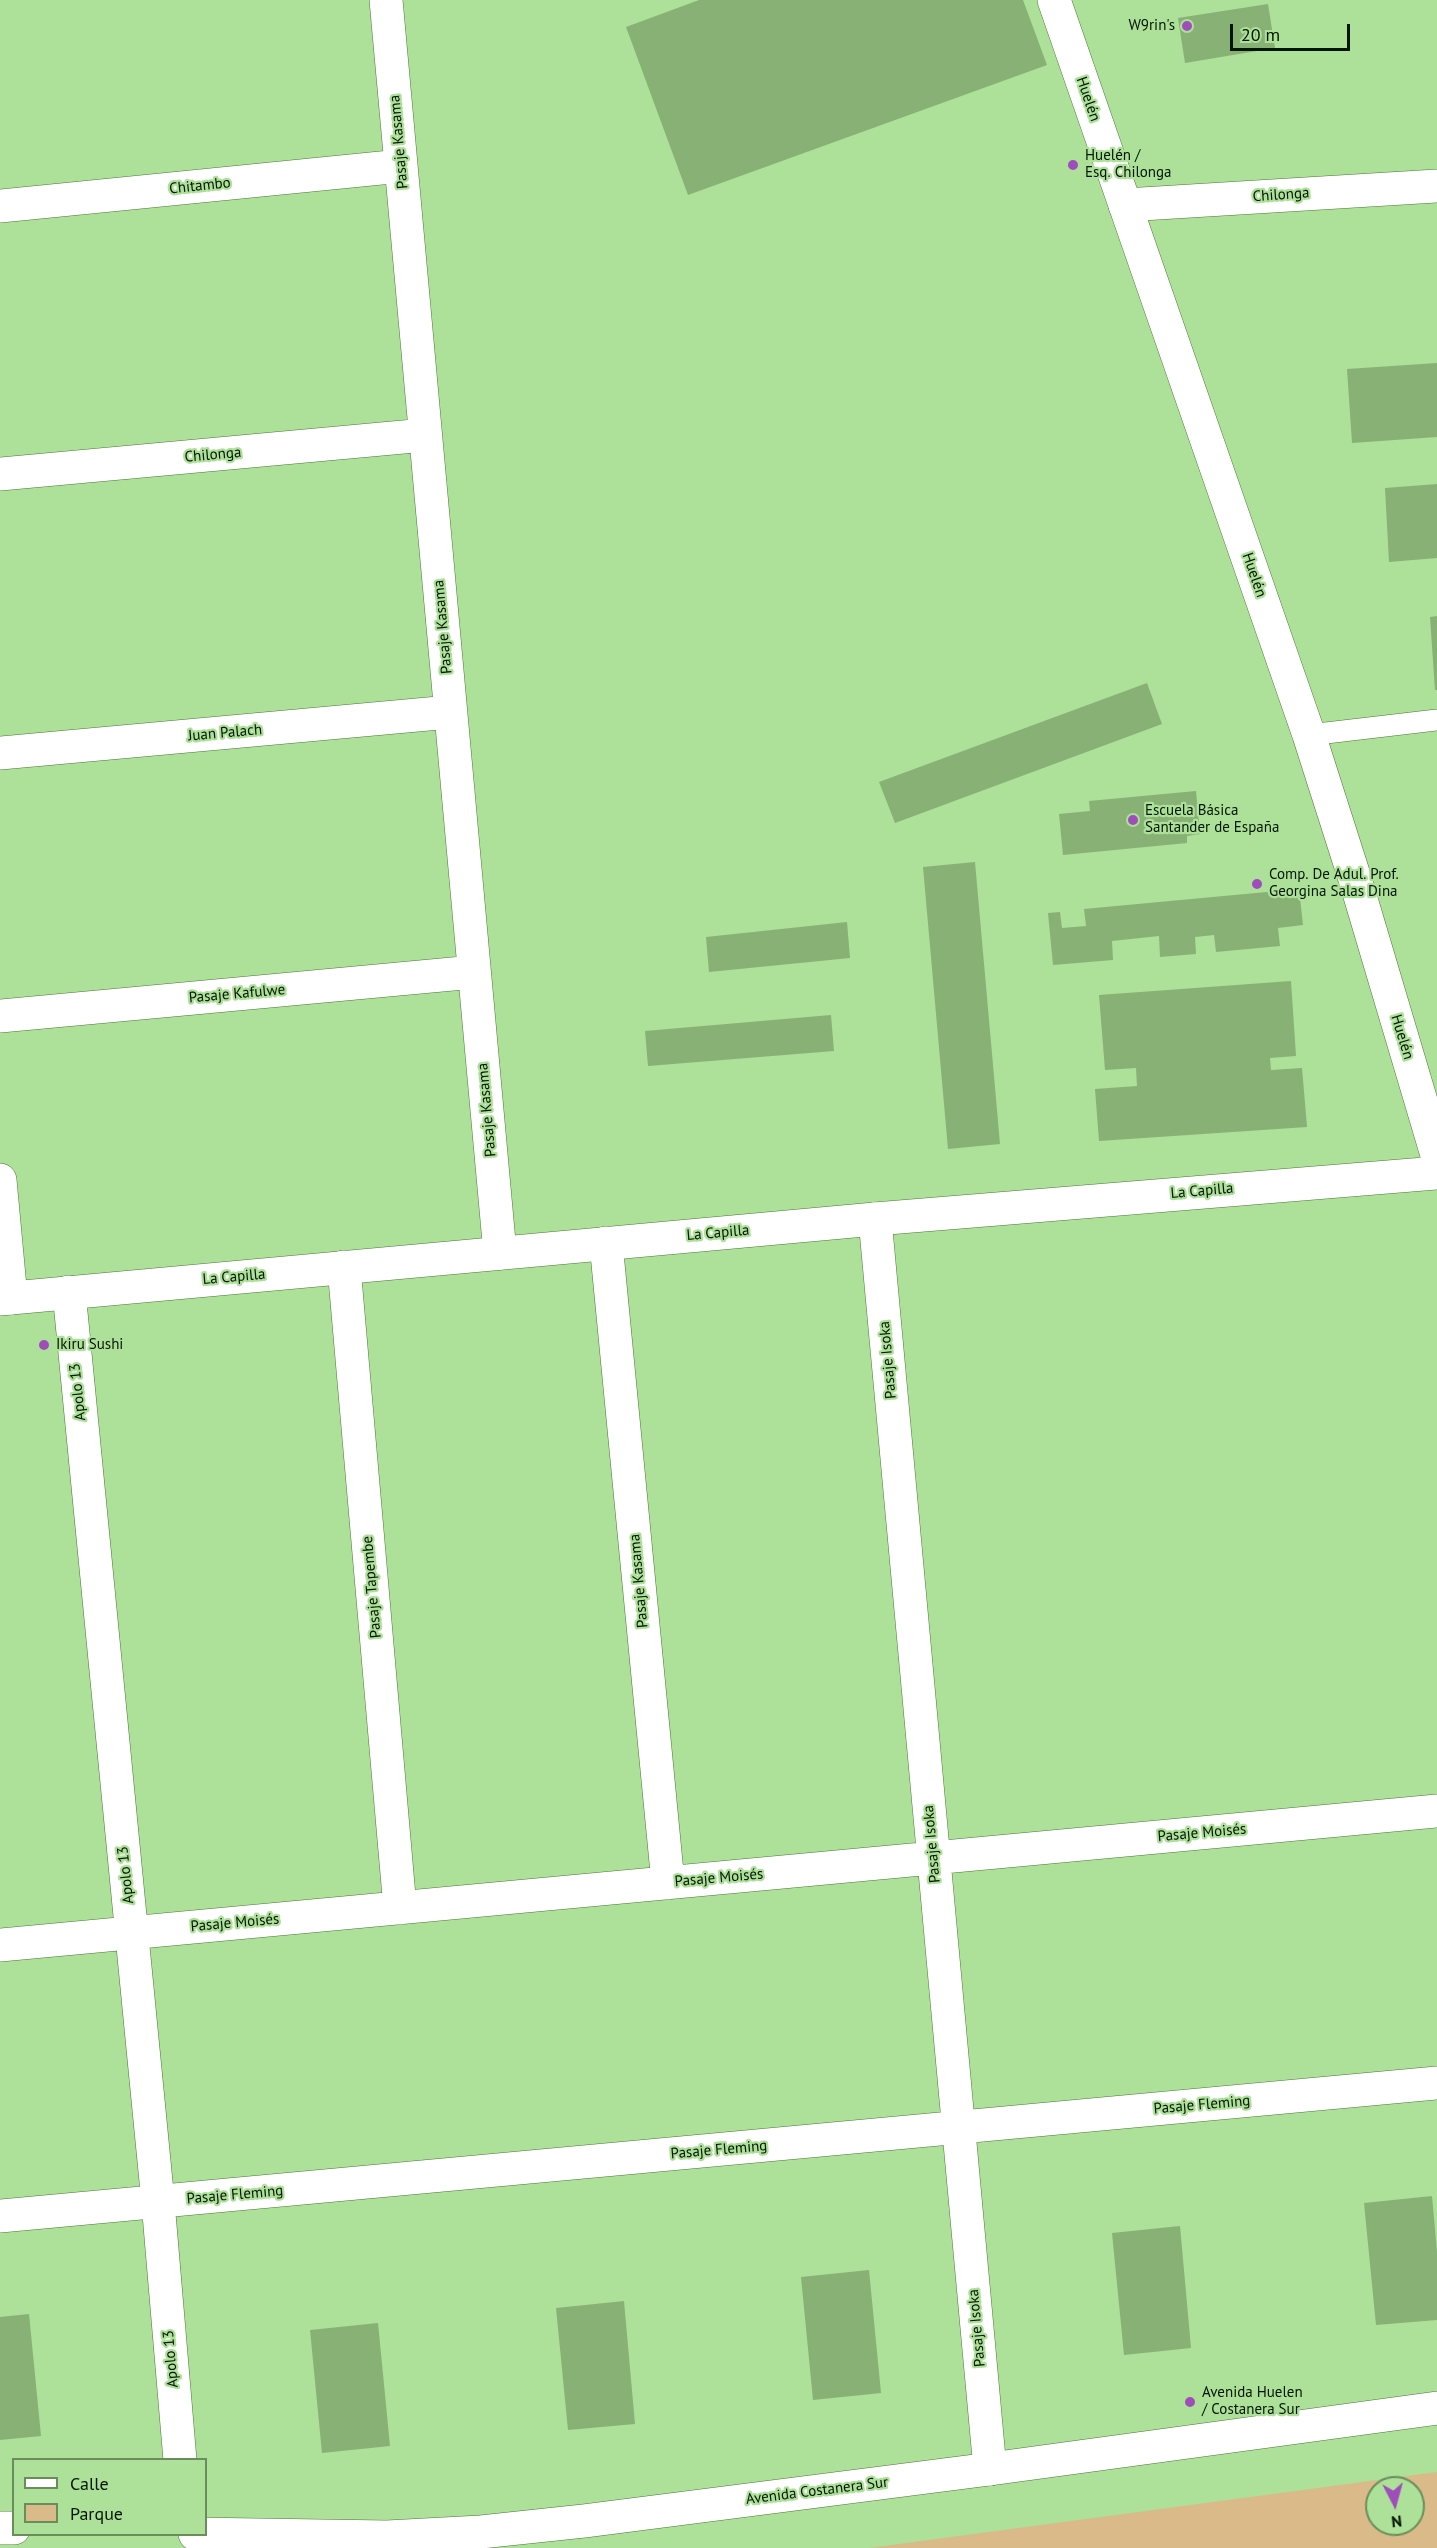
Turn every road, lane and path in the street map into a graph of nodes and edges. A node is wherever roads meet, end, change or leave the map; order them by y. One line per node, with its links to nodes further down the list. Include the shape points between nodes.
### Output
1 (386, 0): 3 (street, Pasaje Kasama)
2 (1054, 0): 5 (street, Huelén)
3 (401, 166): 6 (street, Chitambo); 7 (street, Pasaje Kasama)
4 (1437, 186): 5 (street, Chilonga)
5 (1125, 205): 11 (street, Huelén)
6 (0, 206)
7 (425, 435): 8 (street, Chilonga); 9 (street, Pasaje Kasama)
8 (0, 474)
9 (450, 712): 12 (street, Juan Palach); 13 (street, Pasaje Kasama)
10 (1437, 720): 11 (lane)
11 (1309, 735): 15 (street, Huelén)
12 (0, 753)
13 (474, 972): 14 (street, Pasaje Kafulwe); 20 (street, Pasaje Kasama)
14 (0, 1016)
15 (1437, 1155)
16 (1437, 1173): 18 (street, La Capilla)
17 (0, 1180): 23 (street)
18 (875, 1219): 19 (street, La Capilla); 25 (street, Pasaje Isoka)
19 (606, 1243): 20 (street, La Capilla); 26 (street, Pasaje Kasama)
20 (500, 1253): 21 (street, La Capilla)
21 (344, 1267): 22 (street, La Capilla); 27 (street, Pasaje Tapembe)
22 (69, 1292): 23 (street, La Capilla); 28 (street, Apolo 13)
23 (6, 1298)
24 (1437, 1811): 25 (street, Pasaje Moisés)
25 (934, 1858): 26 (street, Pasaje Moisés); 31 (street, Pasaje Isoka)
26 (668, 1883): 27 (street, Pasaje Moisés)
27 (400, 1908): 28 (street, Pasaje Moisés)
28 (132, 1933): 29 (street, Pasaje Moisés); 32 (street, Apolo 13)
29 (0, 1945)
30 (1437, 2083): 31 (street, Pasaje Fleming)
31 (958, 2128): 32 (street, Pasaje Fleming); 36 (street, Pasaje Isoka)
32 (158, 2202): 33 (street, Pasaje Fleming); 35 (street, Apolo 13)
33 (0, 2217)
34 (1437, 2408): 36 (street, Avenida Costanera Sur)
35 (180, 2458)
36 (990, 2469): 37 (street, Avenida Costanera Sur, via 482,2532 387,2537)
37 (207, 2535)

